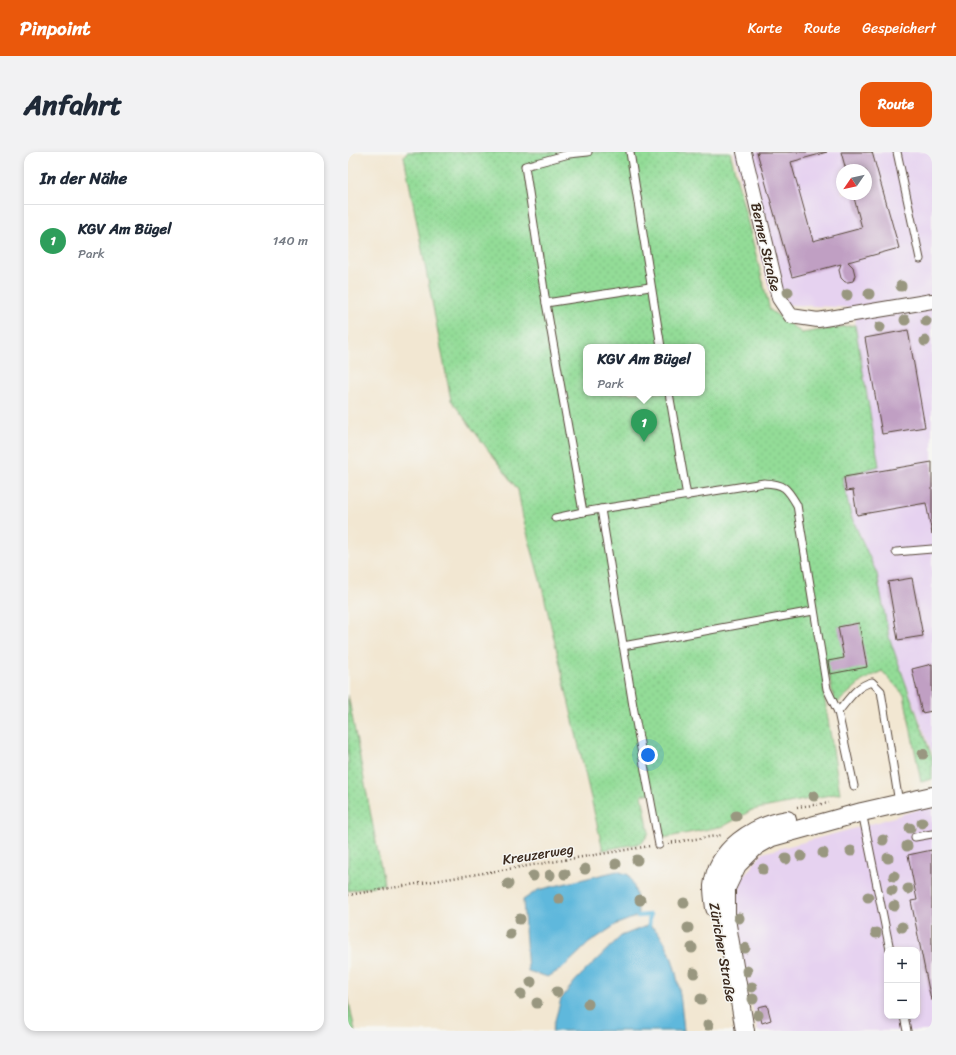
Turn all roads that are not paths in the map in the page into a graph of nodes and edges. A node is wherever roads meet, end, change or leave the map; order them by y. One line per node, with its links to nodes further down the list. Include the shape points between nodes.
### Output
1 (588, 152): 8 (lane, via 569,154 525,166)
2 (630, 152): 6 (lane)
3 (744, 152): 7 (street, Berner Straße, via 779,298 791,316 818,320)
4 (897, 152): 5 (lane)
5 (920, 259)
6 (650, 287): 8 (lane); 9 (lane)
7 (932, 301)
8 (546, 303): 13 (lane)
9 (660, 344)
10 (670, 396): 11 (lane)
11 (687, 496): 12 (lane); 17 (lane, via 764,483 778,484 788,490 797,505)
12 (601, 509): 13 (lane); 18 (lane)
13 (583, 512): 14 (lane)
14 (555, 518)
15 (932, 548): 16 (lane)
16 (896, 552)
17 (813, 611): 18 (lane); 19 (lane, via 827,689)
18 (623, 646): 26 (lane)
19 (838, 712): 20 (lane); 22 (lane, via 856,689 865,684 872,682 881,691)
20 (854, 786)
21 (932, 796): 22 (street, Züricher Straße)
22 (900, 804): 23 (street, Züricher Straße)
23 (862, 812): 27 (lane); 29 (street, Züricher Straße, via 816,815 756,829 738,842 725,857 713,886 715,918); 30 (street, Züricher Straße, via 772,836 756,846 737,865 726,888 726,919)
24 (932, 834): 25 (lane)
25 (916, 837)
26 (659, 845)
27 (889, 947)
28 (905, 1019): 31 (lane)
29 (737, 1031)
30 (745, 1031)
31 (907, 1031)

